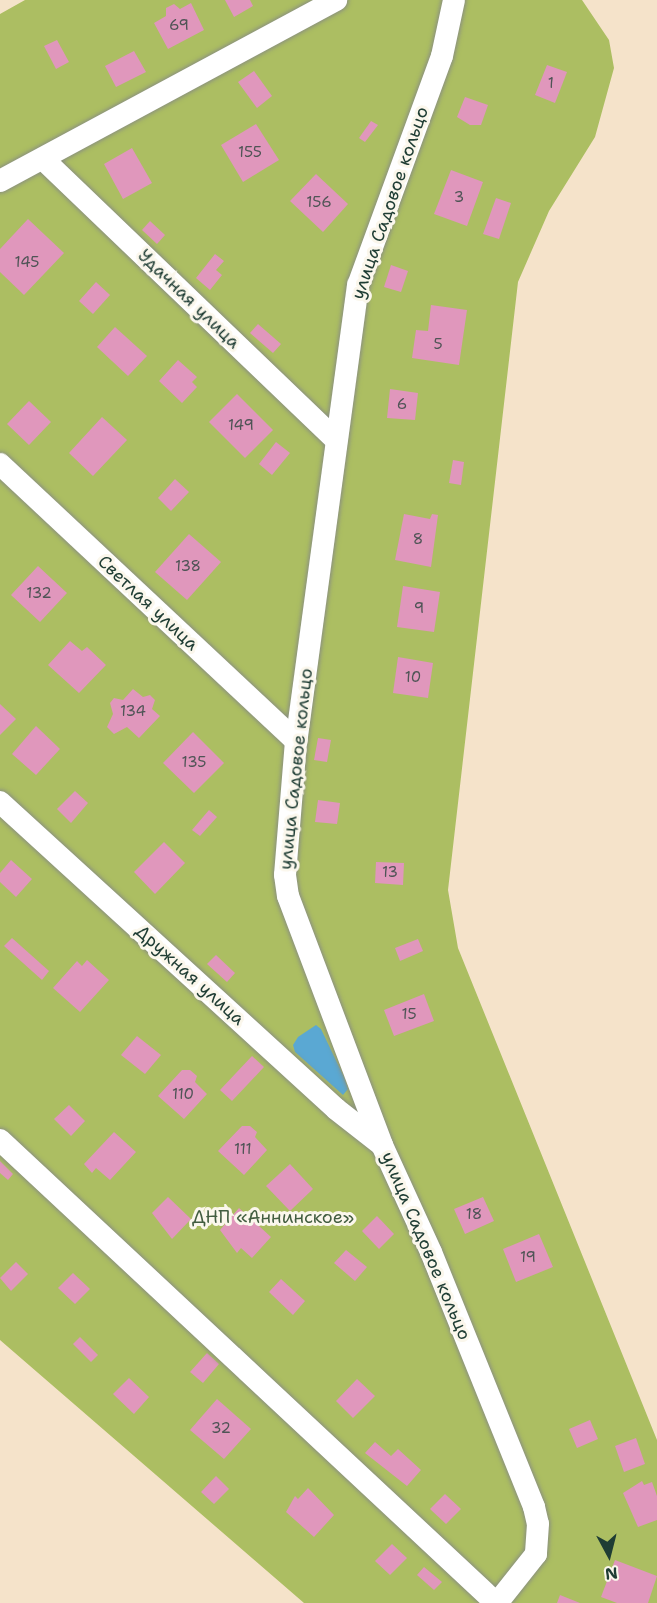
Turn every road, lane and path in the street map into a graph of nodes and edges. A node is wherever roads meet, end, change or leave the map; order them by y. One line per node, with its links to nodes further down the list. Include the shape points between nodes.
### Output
1 (336, 0): 3 (street)
2 (454, 0): 5 (street, улица Садовое кольцо, via 441,56 358,285)
3 (43, 159): 4 (street); 5 (street, Удачная улица)
4 (0, 181)
5 (335, 440): 7 (street, улица Садовое кольцо)
6 (0, 464): 7 (street, Светлая улица)
7 (296, 741): 10 (street, улица Садовое кольцо, via 285,875 288,897)
8 (0, 801): 10 (street, Дружная улица, via 336,1110)
9 (0, 1140): 11 (street, улица Садовое кольцо)
10 (382, 1145): 11 (street, улица Садовое кольцо, via 431,1252 534,1507 538,1524 536,1554)
11 (497, 1603)

